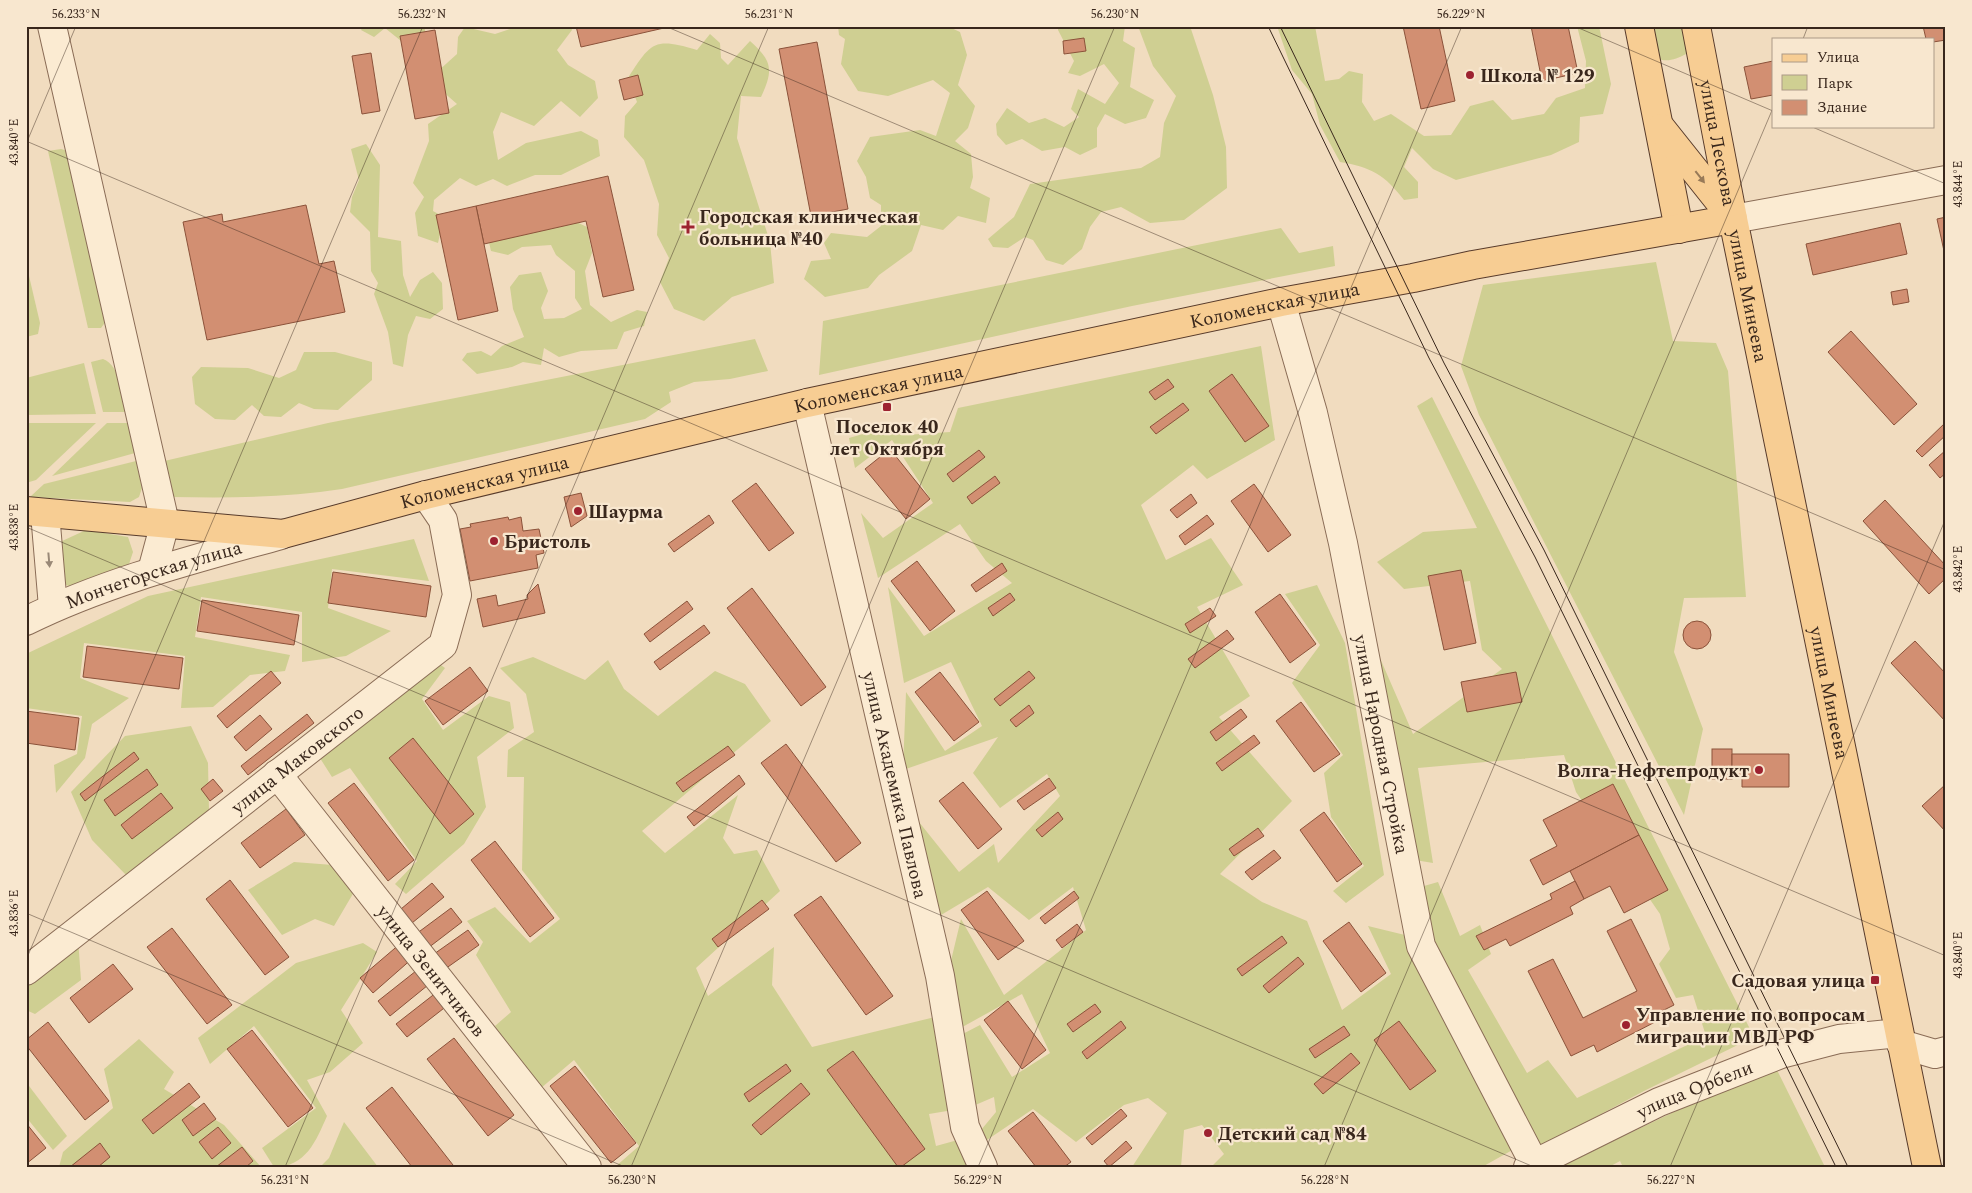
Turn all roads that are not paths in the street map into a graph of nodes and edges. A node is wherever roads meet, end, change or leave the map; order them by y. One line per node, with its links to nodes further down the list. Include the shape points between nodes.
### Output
1 (52, 26): 13 (street)
2 (1639, 26): 5 (main road, улица Лескова)
3 (1696, 26): 4 (main road, улица Лескова)
4 (1713, 115): 5 (main road, via 1709,140 1701,150 1688,151); 7 (main road, улица Лескова)
5 (1667, 136): 7 (main road, улица Лескова, one-way to 7); 8 (main road)
6 (1946, 180): 7 (street)
7 (1733, 219): 8 (main road, Коломенская улица); 20 (main road, улица Минеева)
8 (1679, 229): 9 (main road, Коломенская улица)
9 (1281, 302): 10 (main road, Коломенская улица); 22 (street, улица Народная Стройка, via 1313,413 1342,543 1421,946)
10 (807, 403): 11 (main road, Коломенская улица); 24 (street, улица Академика Павлова, via 940,976 965,1128)
11 (426, 494): 14 (main road, Коломенская улица); 18 (street, улица Маковского, via 443,520 457,595 443,645)
12 (36, 512): 13 (main road, Коломенская улица); 16 (street, one-way to 16)
13 (165, 523): 14 (main road, Коломенская улица); 15 (street)
14 (283, 534): 15 (street, Мончегорская улица)
15 (152, 571): 16 (street, Мончегорская улица)
16 (53, 608): 17 (street, Мончегорская улица)
17 (26, 621)
18 (277, 774): 19 (street, улица Маковского); 23 (street, улица Зенитчиков)
19 (26, 971)
20 (1900, 1039): 21 (street, via 1935,1054); 22 (street, улица Орбели, via 1839,1039 1781,1054 1659,1102); 25 (main road, улица Минеева)
21 (1946, 1051)
22 (1533, 1166)
23 (587, 1167)
24 (983, 1167)
25 (1927, 1167)

